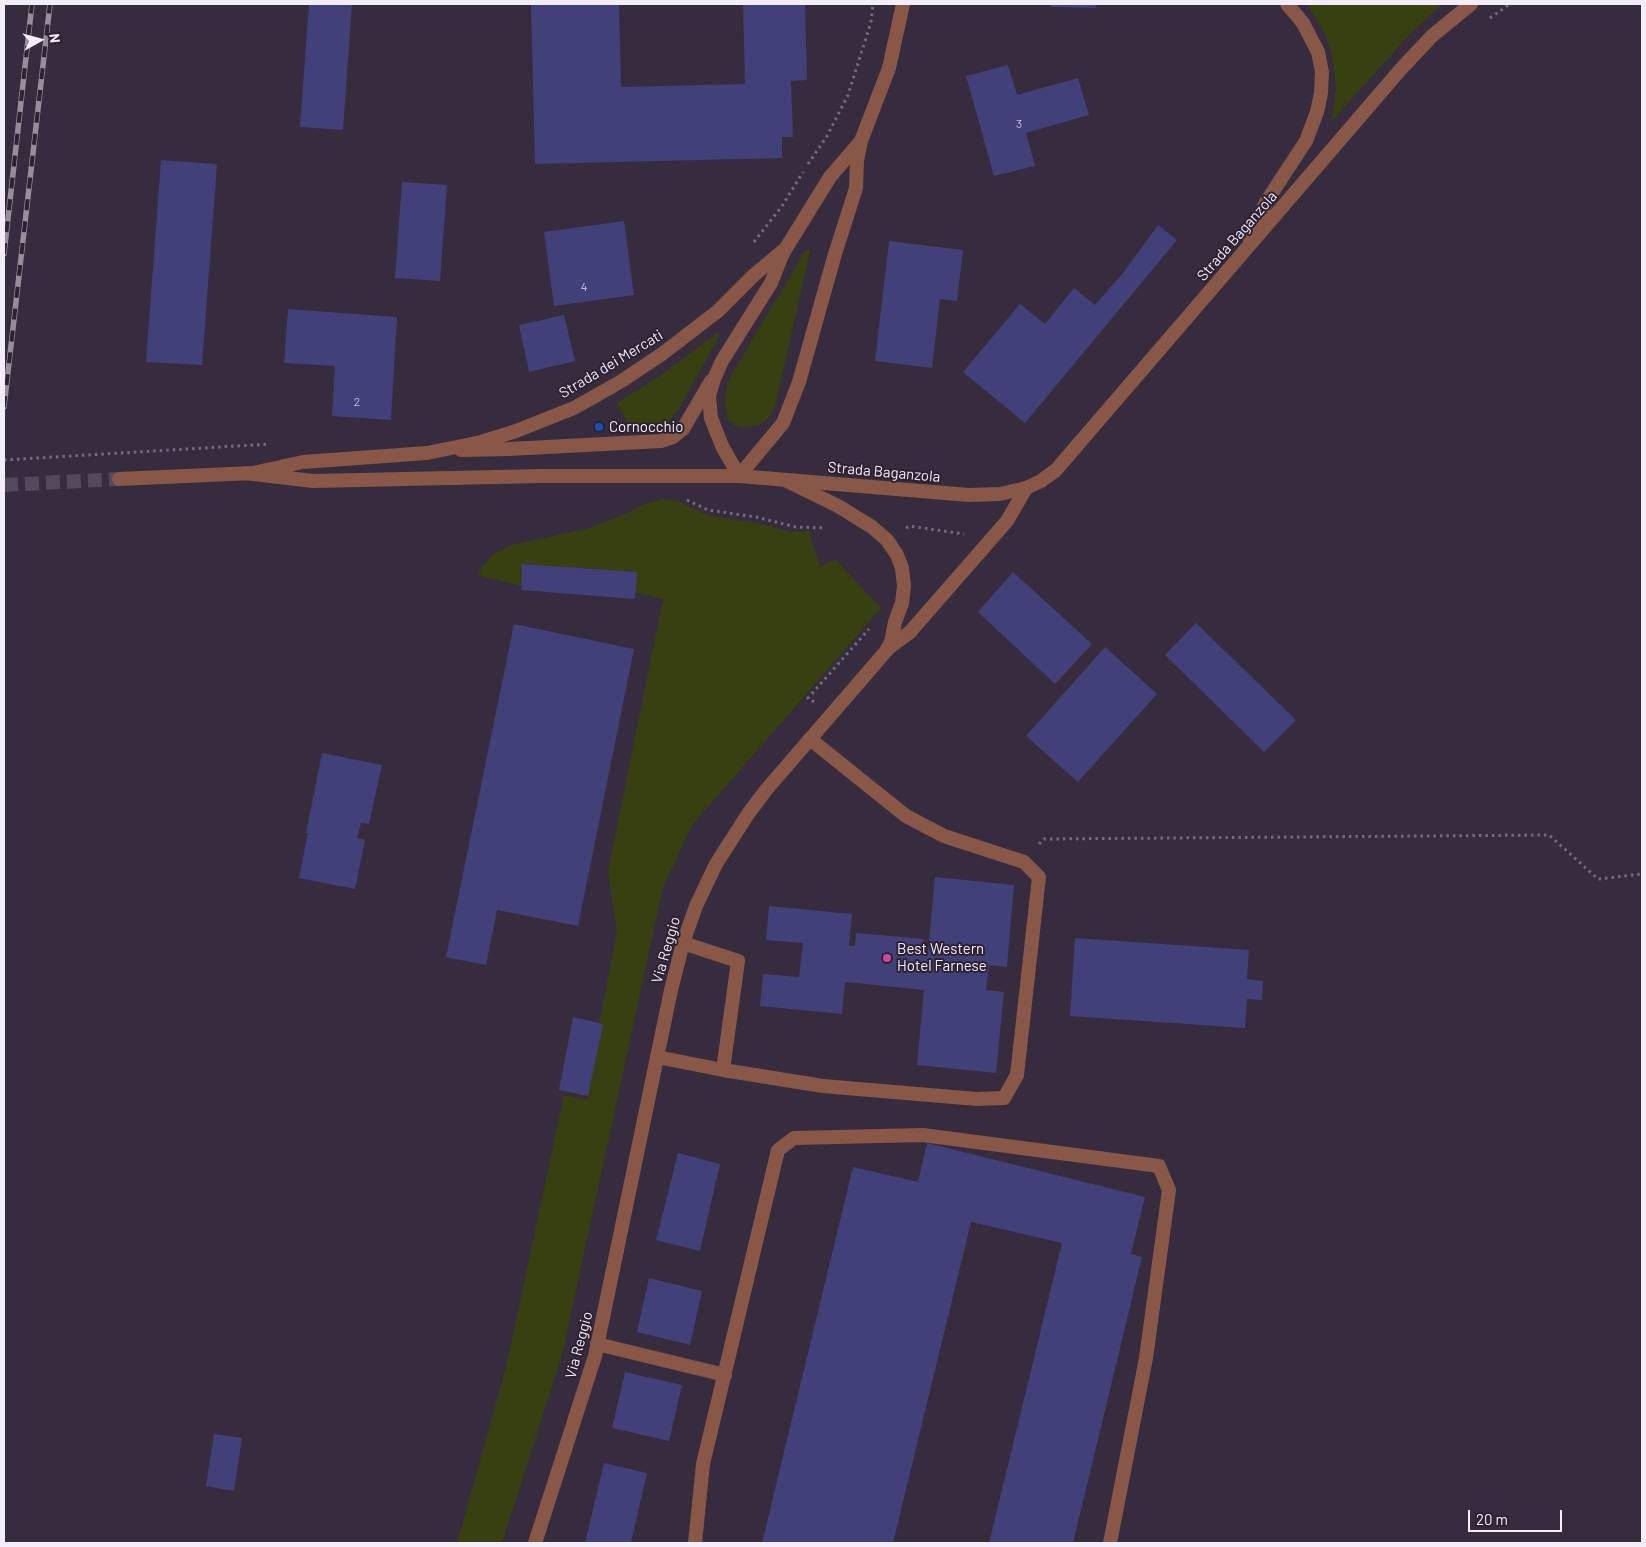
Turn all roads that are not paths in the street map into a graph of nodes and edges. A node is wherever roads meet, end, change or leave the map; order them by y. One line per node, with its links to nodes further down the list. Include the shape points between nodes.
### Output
1 (903, 4): 4 (street, Strada dei Mercati, via 889,68)
2 (1287, 4): 6 (street, via 1303,24 1318,52 1322,72 1319,103 1306,141 1269,198 1254,233)
3 (1471, 4): 6 (street, Strada Baganzola, via 1416,53)
4 (861, 140): 5 (street, Strada dei Mercati, via 830,177); 10 (street, Strada dei Mercati, via 856,188 793,399 783,423)
5 (786, 248): 7 (street, Strada dei Mercati, via 771,283); 8 (street, Strada dei Mercati, via 700,326 620,382 543,421 481,442)
6 (1236, 262): 13 (street, Strada Baganzola, via 1056,470)
7 (722, 361): 8 (street, via 686,424 667,439 644,443); 10 (street, Strada dei Mercati, via 711,387 710,411 722,446)
8 (445, 450): 9 (street, Strada dei Mercati, via 303,462)
9 (245, 473): 10 (street, Strada dei Mercati, via 305,481); 11 (street, Strada dei Mercati)
10 (739, 476): 12 (street, Strada Baganzola)
11 (119, 479)
12 (785, 480): 13 (street, Strada Baganzola, via 969,495 1000,494); 14 (street, Via Reggio, via 863,521 890,544 900,562 904,586)
13 (1026, 488): 14 (street, via 1007,521 910,632)
14 (887, 650): 15 (street, Via Reggio)
15 (810, 739): 16 (street, Via Reggio, via 766,790 724,850 702,892); 18 (street, via 906,816 944,836 1024,862 1038,877 1017,1075 1004,1098 977,1100 823,1086)
16 (683, 943): 17 (street, Via Reggio); 18 (street, via 738,961)
17 (657, 1057): 18 (street); 19 (street, Via Reggio)
18 (722, 1070)
19 (597, 1344): 20 (street); 21 (street, Via Reggio)
20 (725, 1375): 22 (street, via 703,1464); 23 (street, via 778,1150 794,1138 923,1134 1159,1166 1169,1190 1146,1358)
21 (535, 1543)
22 (695, 1543)
23 (1110, 1543)

